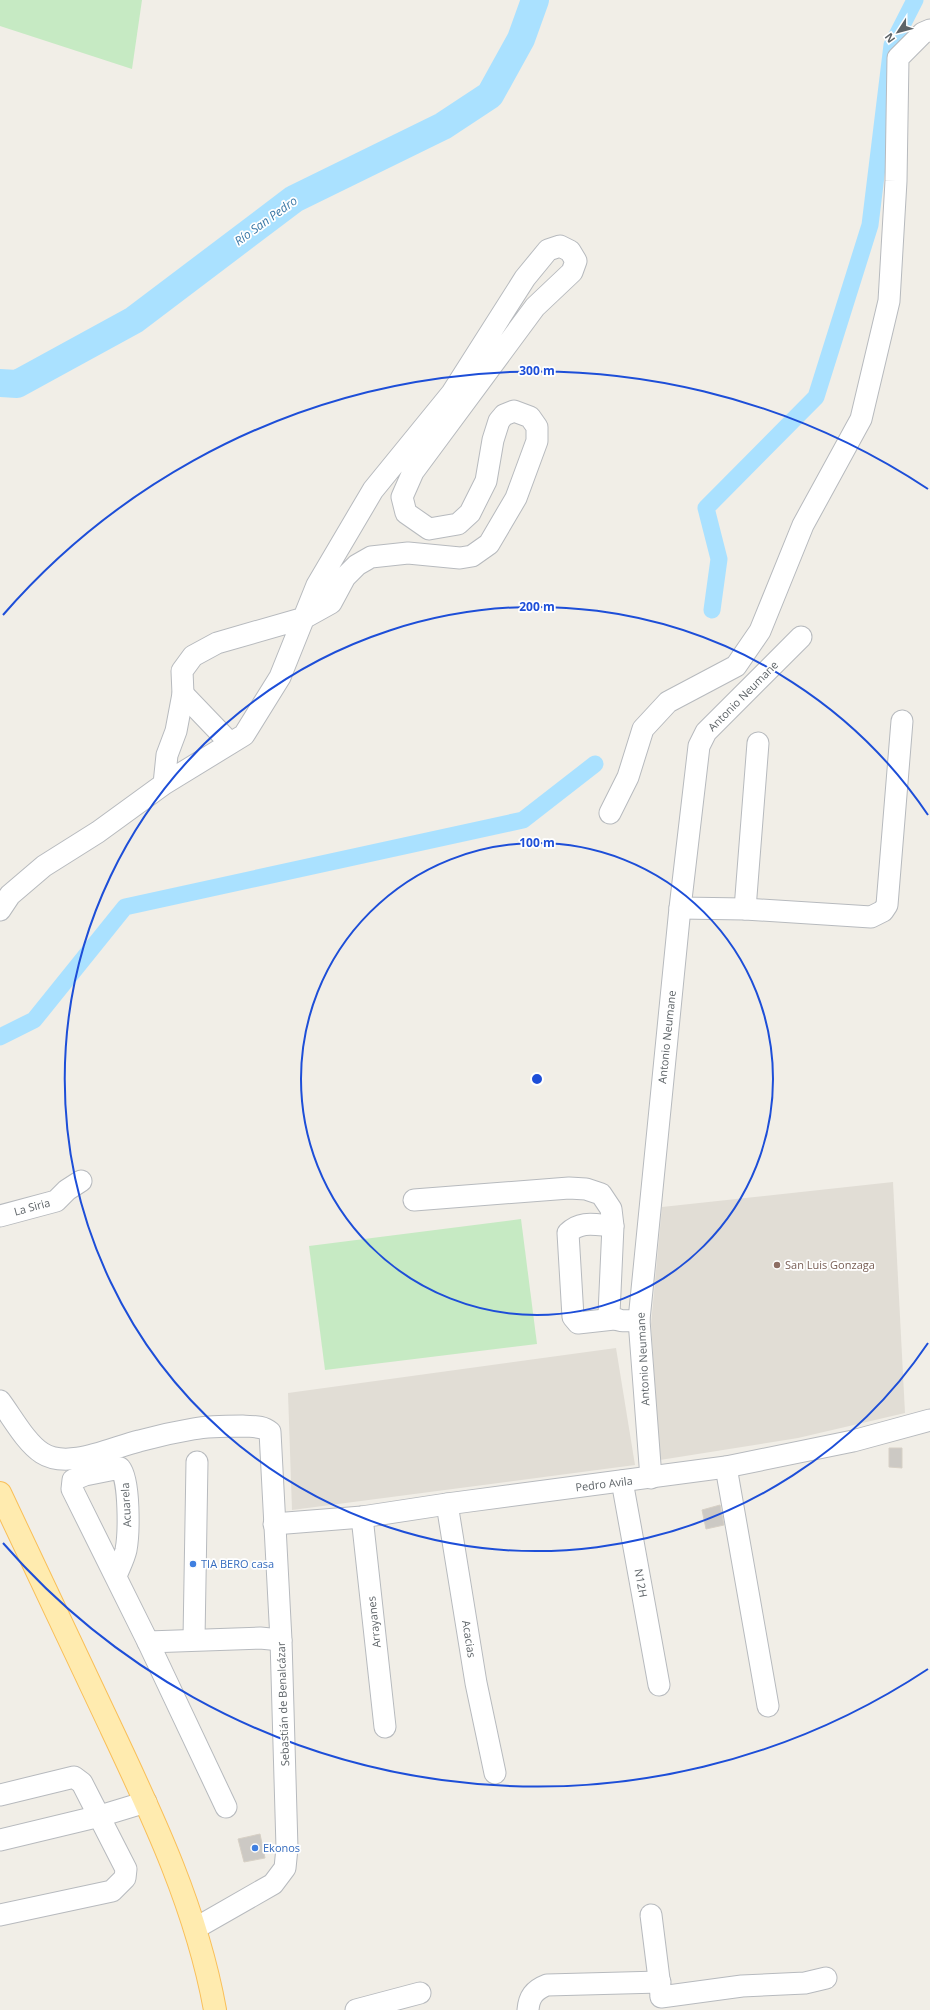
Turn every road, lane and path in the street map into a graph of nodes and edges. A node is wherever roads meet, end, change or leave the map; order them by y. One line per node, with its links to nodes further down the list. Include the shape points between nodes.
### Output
1 (930, 30): 9 (street, via 923,33 898,58 896,181 889,301 861,419 803,525 760,631 736,666 668,702 643,729 628,777)
2 (304, 618): 2 (street, via 317,585 373,490 452,393 525,278 548,250 560,246 570,251 576,261 572,272 535,307 413,472 402,497 406,513 429,529 458,524 470,513 486,481 499,421 504,415 514,412 530,417 536,428 537,441 516,498 489,544 472,556 460,558 408,553 371,557 357,565 345,577 331,603); 4 (street, via 217,643 193,656 182,672); 6 (street, via 280,677 244,735)
3 (801, 637): 10 (street, Antonio Neumane, via 706,732 699,746)
4 (183, 694): 6 (street); 8 (street, via 176,731 167,755)
5 (902, 721): 11 (street, via 887,905 883,911 871,917)
6 (230, 743): 8 (street)
7 (758, 743): 11 (street)
8 (164, 784): 12 (street, via 98,832 44,866 10,895)
9 (610, 813)
10 (680, 908): 11 (street); 18 (street, Antonio Neumane)
11 (745, 909)
12 (0, 910)
13 (81, 1181): 15 (street, La Siria, via 56,1201)
14 (414, 1200): 16 (street, via 568,1188 586,1189 601,1194 611,1209)
15 (0, 1216)
16 (613, 1226): 17 (street, via 609,1314); 17 (street, via 584,1223 577,1225 568,1233 573,1317 578,1323)
17 (614, 1319): 18 (street)
18 (639, 1320): 23 (street, Antonio Neumane)
19 (0, 1401): 28 (street, Sebastián de Benalcázar, via 34,1446 43,1454 55,1457 92,1456 139,1441 195,1429 227,1426 265,1427 270,1432)
20 (930, 1420): 22 (street, Pedro Avila, via 853,1441)
21 (197, 1462): 30 (street)
22 (726, 1467): 23 (street, Pedro Avila); 34 (street)
23 (651, 1478): 24 (street, Pedro Avila)
24 (622, 1481): 26 (street, Pedro Avila); 33 (street, N12H)
25 (0, 1493): 38 (main road)
26 (447, 1504): 27 (street, Pedro Avila); 36 (street, Acacias, via 476,1684)
27 (362, 1517): 28 (street, Pedro Avila); 35 (street, Arrayanes)
28 (274, 1524): 31 (street, Sebastián de Benalcázar)
29 (116, 1576): 29 (street, Acuarela, via 72,1485 73,1480 85,1475 120,1468 124,1473 128,1535 126,1550); 32 (street, Acuarela)
30 (194, 1639): 31 (street); 32 (street)
31 (281, 1640): 44 (street, Sebastián de Benalcázar, via 287,1848 284,1868 273,1884)
32 (148, 1642): 39 (street, Acuarela)
33 (659, 1685)
34 (768, 1706)
35 (386, 1727)
36 (495, 1773)
37 (0, 1795): 40 (street, via 74,1776 82,1783)
38 (146, 1802): 40 (street); 44 (main road)
39 (226, 1807)
40 (100, 1816): 41 (street); 42 (street, via 126,1869 121,1884 112,1891)
41 (0, 1840)
42 (0, 1915)
43 (651, 1915): 47 (street)
44 (196, 1928): 48 (main road, via 209,1975)
45 (826, 1978): 47 (street, via 805,1983 742,1986)
46 (420, 1993): 49 (street)
47 (661, 1997): 50 (street, via 547,1985 533,1994)
48 (215, 2010)
49 (356, 2010)
50 (528, 2010)

